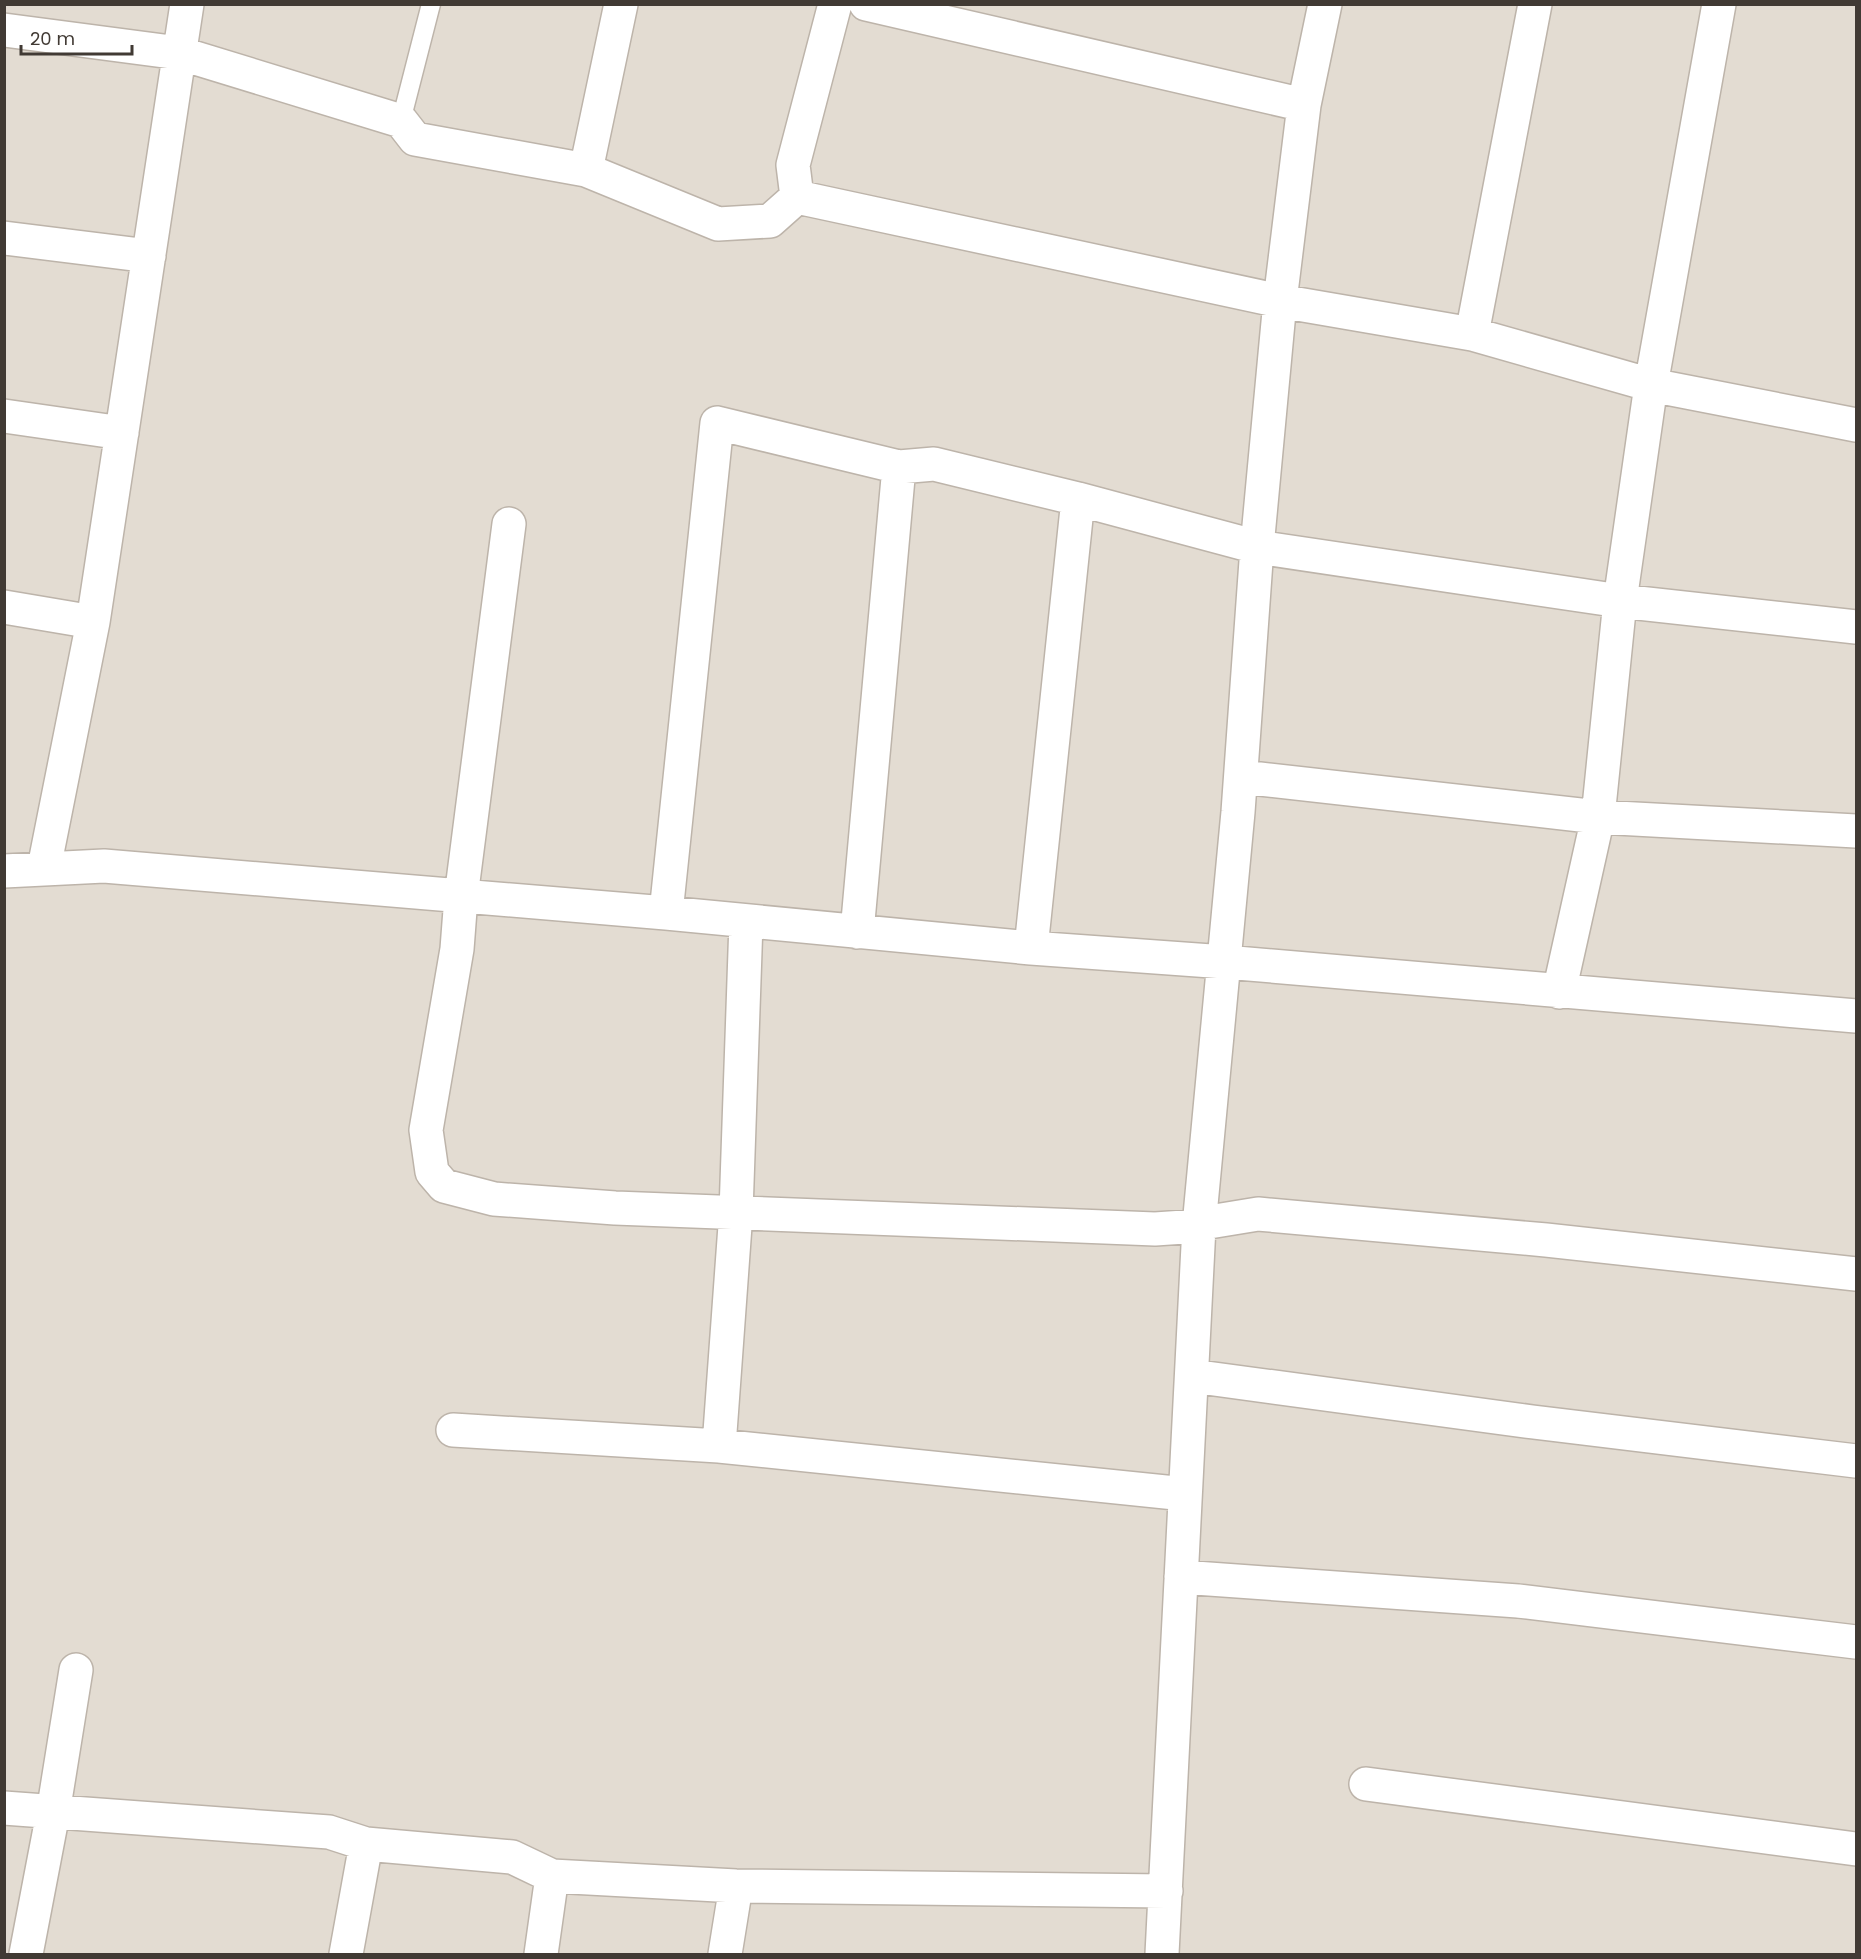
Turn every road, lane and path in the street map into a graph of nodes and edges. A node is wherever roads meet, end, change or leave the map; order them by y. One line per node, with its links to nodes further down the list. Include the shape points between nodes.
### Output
1 (187, 4): 10 (street)
2 (431, 4): 12 (lane)
3 (621, 4): 13 (street)
4 (835, 4): 14 (street, via 793,165)
5 (866, 4): 11 (street)
6 (1325, 4): 11 (street)
7 (1535, 4): 18 (street)
8 (1719, 4): 19 (street)
9 (12, 22): 10 (street)
10 (179, 53): 12 (street); 16 (street)
11 (1304, 105): 17 (street)
12 (401, 122): 13 (street, via 416,139)
13 (585, 170): 14 (street, via 718,224 770,221)
14 (797, 197): 17 (street)
15 (4, 238): 16 (street)
16 (149, 256): 22 (street)
17 (1280, 301): 18 (street); 26 (street)
18 (1472, 334): 19 (street)
19 (1651, 385): 21 (street); 27 (street)
20 (4, 416): 22 (street)
21 (1857, 425)
22 (122, 433): 29 (street)
23 (899, 467): 24 (street, via 934,464); 37 (street, via 717,423); 39 (street)
24 (1078, 499): 26 (street); 40 (street)
25 (509, 524): 36 (street)
26 (1257, 547): 27 (street); 31 (street)
27 (1620, 601): 30 (street); 32 (street)
28 (4, 607): 29 (street)
29 (93, 622): 34 (street)
30 (1857, 627)
31 (1242, 777): 32 (street); 41 (street)
32 (1598, 817): 33 (street); 42 (street)
33 (1857, 831)
34 (44, 868): 35 (street); 36 (street, via 104,866)
35 (4, 871)
36 (461, 897): 37 (street); 44 (street, via 458,949 426,1130 432,1172 444,1186 494,1199)
37 (666, 913): 38 (street)
38 (746, 921): 39 (street); 44 (street)
39 (857, 932): 40 (street)
40 (1031, 948): 41 (street)
41 (1225, 962): 42 (street); 45 (street)
42 (1559, 992): 43 (street)
43 (1857, 1016)
44 (736, 1212): 45 (street, via 1155,1229); 49 (street)
45 (1199, 1226): 46 (street, via 1258,1214); 47 (street)
46 (1857, 1274)
47 (1192, 1376): 50 (street); 51 (street)
48 (453, 1430): 49 (street)
49 (719, 1446): 51 (street)
50 (1857, 1461)
51 (1185, 1494): 52 (street)
52 (1181, 1577): 53 (street, via 1518,1601); 62 (street)
53 (1857, 1642)
54 (76, 1670): 57 (street)
55 (1366, 1784): 59 (street)
56 (4, 1808): 57 (street)
57 (53, 1813): 58 (street, via 329,1832); 63 (street)
58 (366, 1844): 60 (street, via 512,1857); 64 (street)
59 (1857, 1849)
60 (552, 1876): 61 (street); 65 (street)
61 (736, 1886): 62 (street); 66 (street)
62 (1166, 1890): 67 (street)
63 (26, 1954)
64 (346, 1954)
65 (541, 1954)
66 (726, 1954)
67 (1162, 1954)

